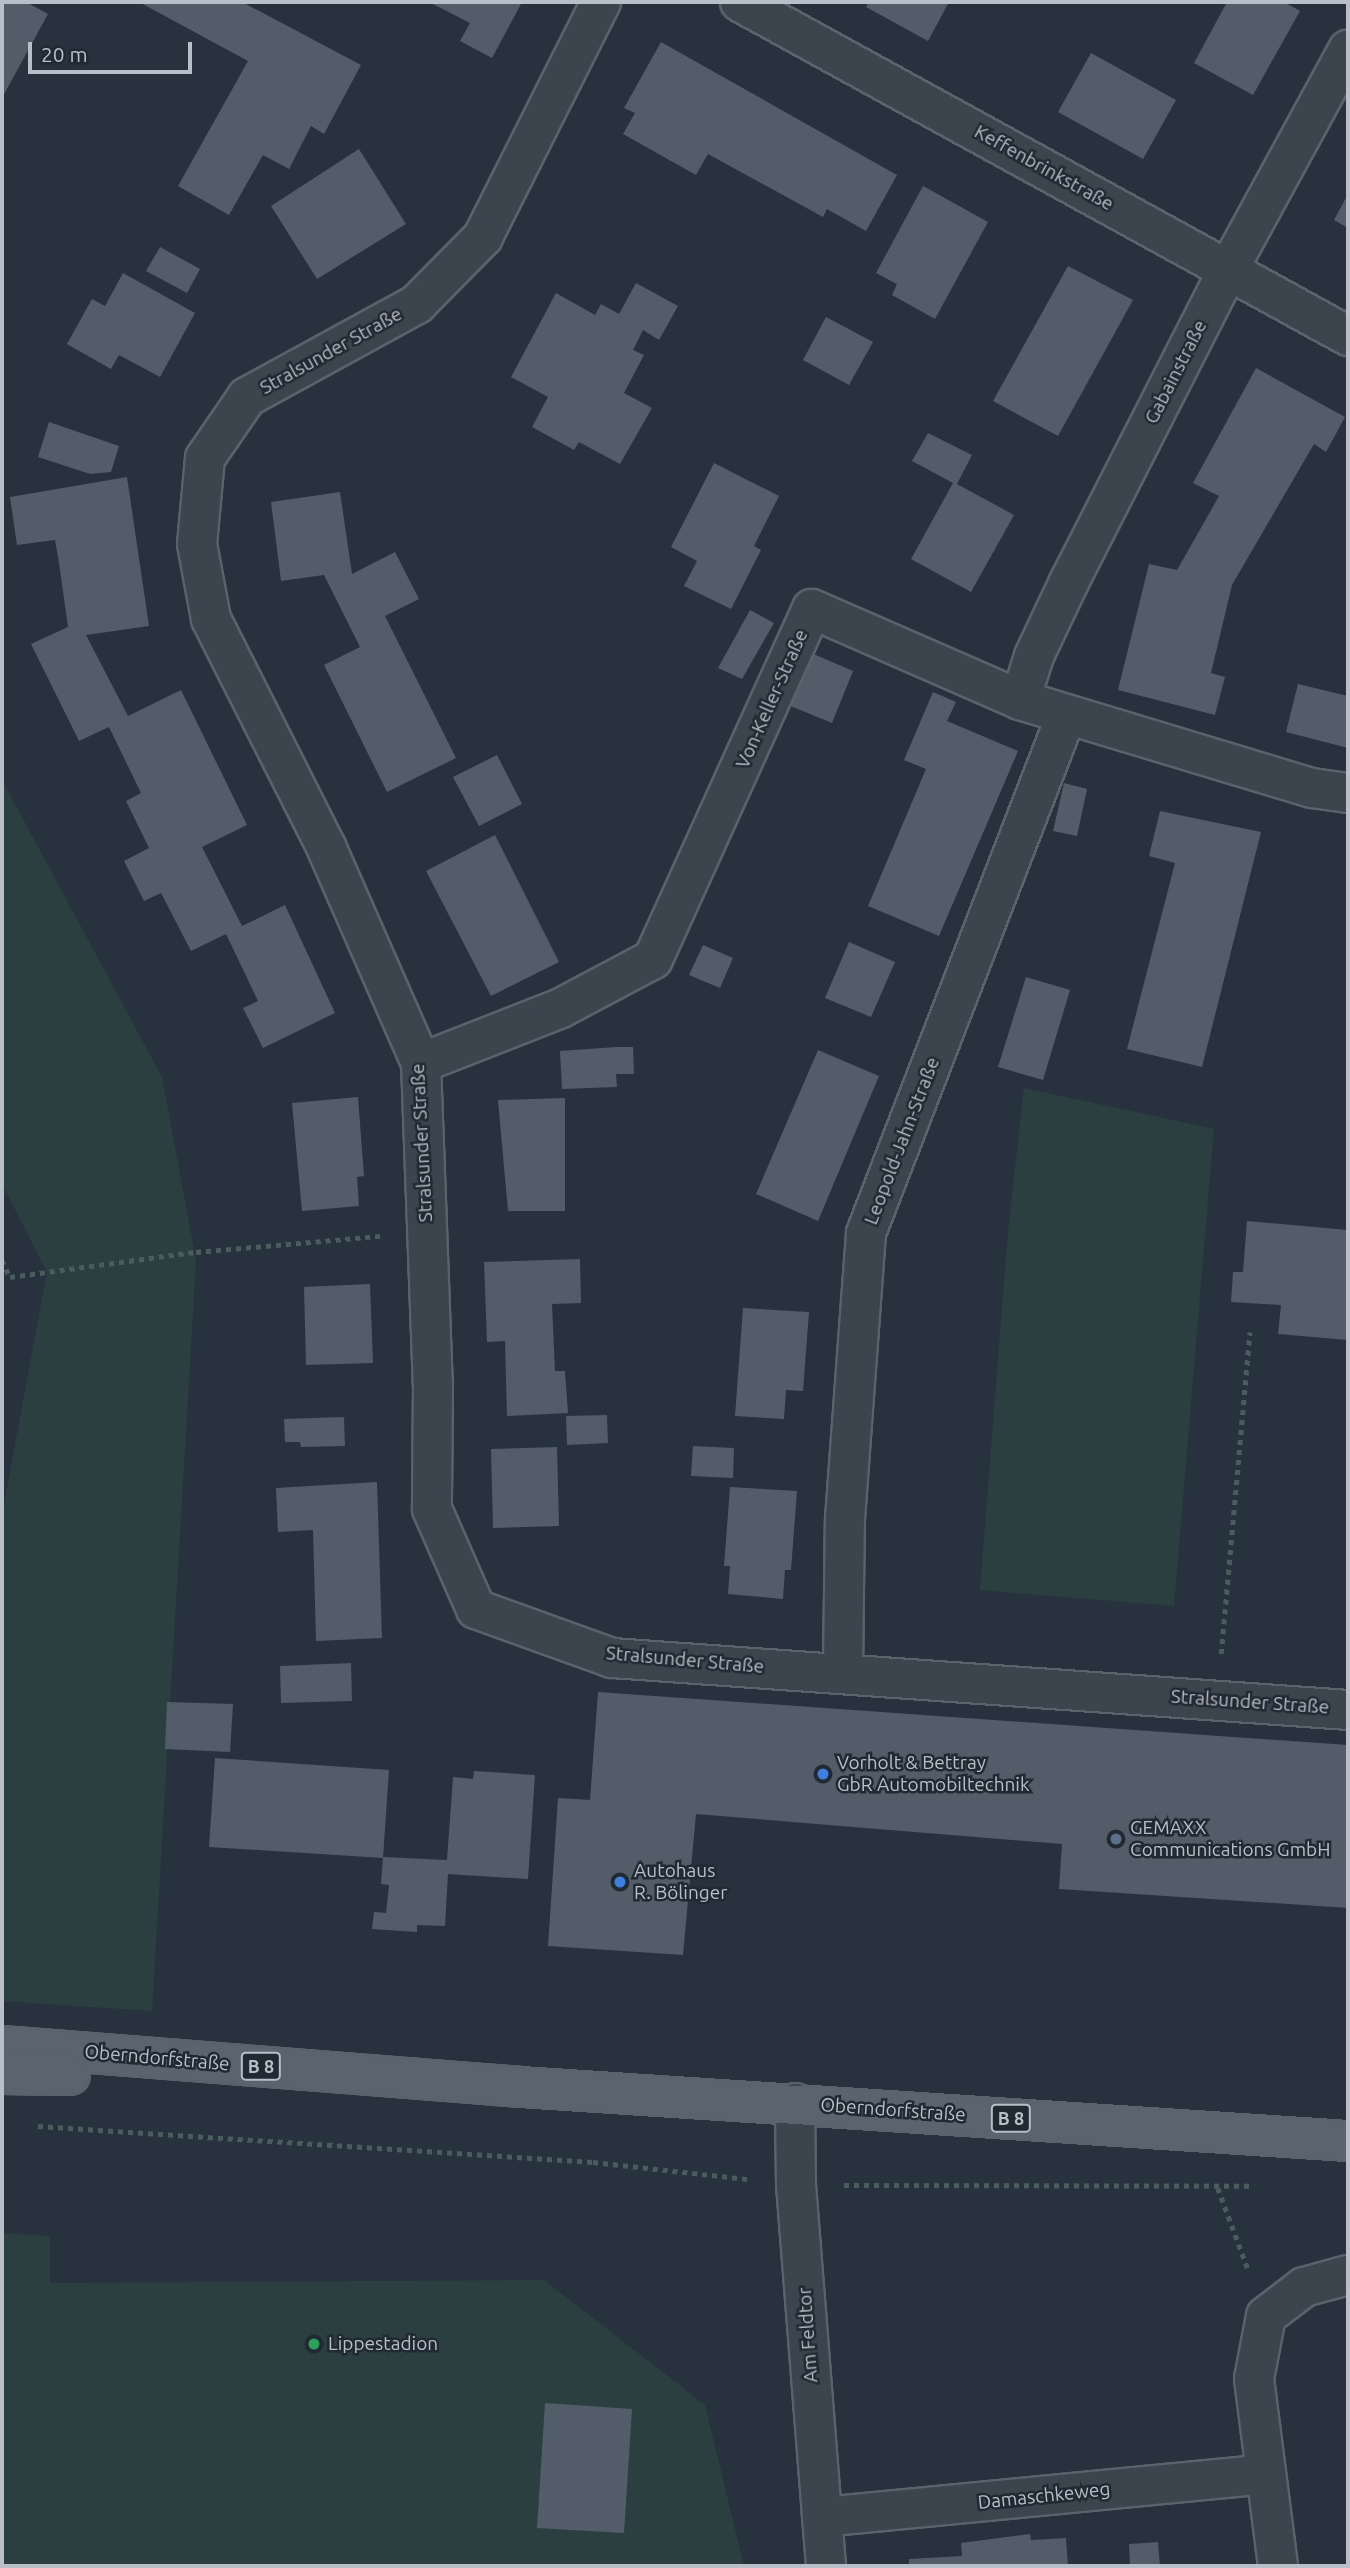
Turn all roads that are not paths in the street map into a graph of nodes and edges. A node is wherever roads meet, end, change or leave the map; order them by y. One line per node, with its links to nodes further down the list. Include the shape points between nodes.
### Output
1 (601, 2): 9 (street, Stralsunder Straße, via 483,237 417,304 247,397 205,458 197,544 211,619 327,849)
2 (740, 2): 4 (street, Keffenbrinkstraße)
3 (1348, 50): 4 (street, Gabainstraße)
4 (1228, 270): 5 (street, Keffenbrinkstraße); 6 (street, Gabainstraße, via 1063,594 1034,656)
5 (1348, 336)
6 (1020, 700): 7 (street, Von-Keller-Straße); 9 (street, Von-Keller-Straße, via 813,609 653,959 561,1008)
7 (1066, 716): 8 (street, Von-Keller-Straße, via 1312,788); 10 (street, Leopold-Jahn-Straße, via 866,1233 845,1519)
8 (1348, 793)
9 (421, 1063): 10 (street, Stralsunder Straße, via 432,1509 476,1609 612,1658)
10 (842, 1673): 11 (street, Stralsunder Straße)
11 (1348, 1710)
12 (2, 2046): 14 (main road, Oberndorfstraße / B 8)
13 (2, 2074): 14 (main road, Oberndorfstraße / B 8)
14 (521, 2087): 15 (main road, Oberndorfstraße / B 8)
15 (796, 2104): 16 (main road, Oberndorfstraße / B 8); 19 (street, Am Feldtor, via 796,2185)
16 (1348, 2141)
17 (1348, 2275): 18 (street, via 1304,2287 1266,2316 1254,2379)
18 (1266, 2474): 19 (street, Damaschkeweg); 21 (street)
19 (822, 2517): 20 (street, Am Feldtor)
20 (826, 2566)
21 (1278, 2566)

